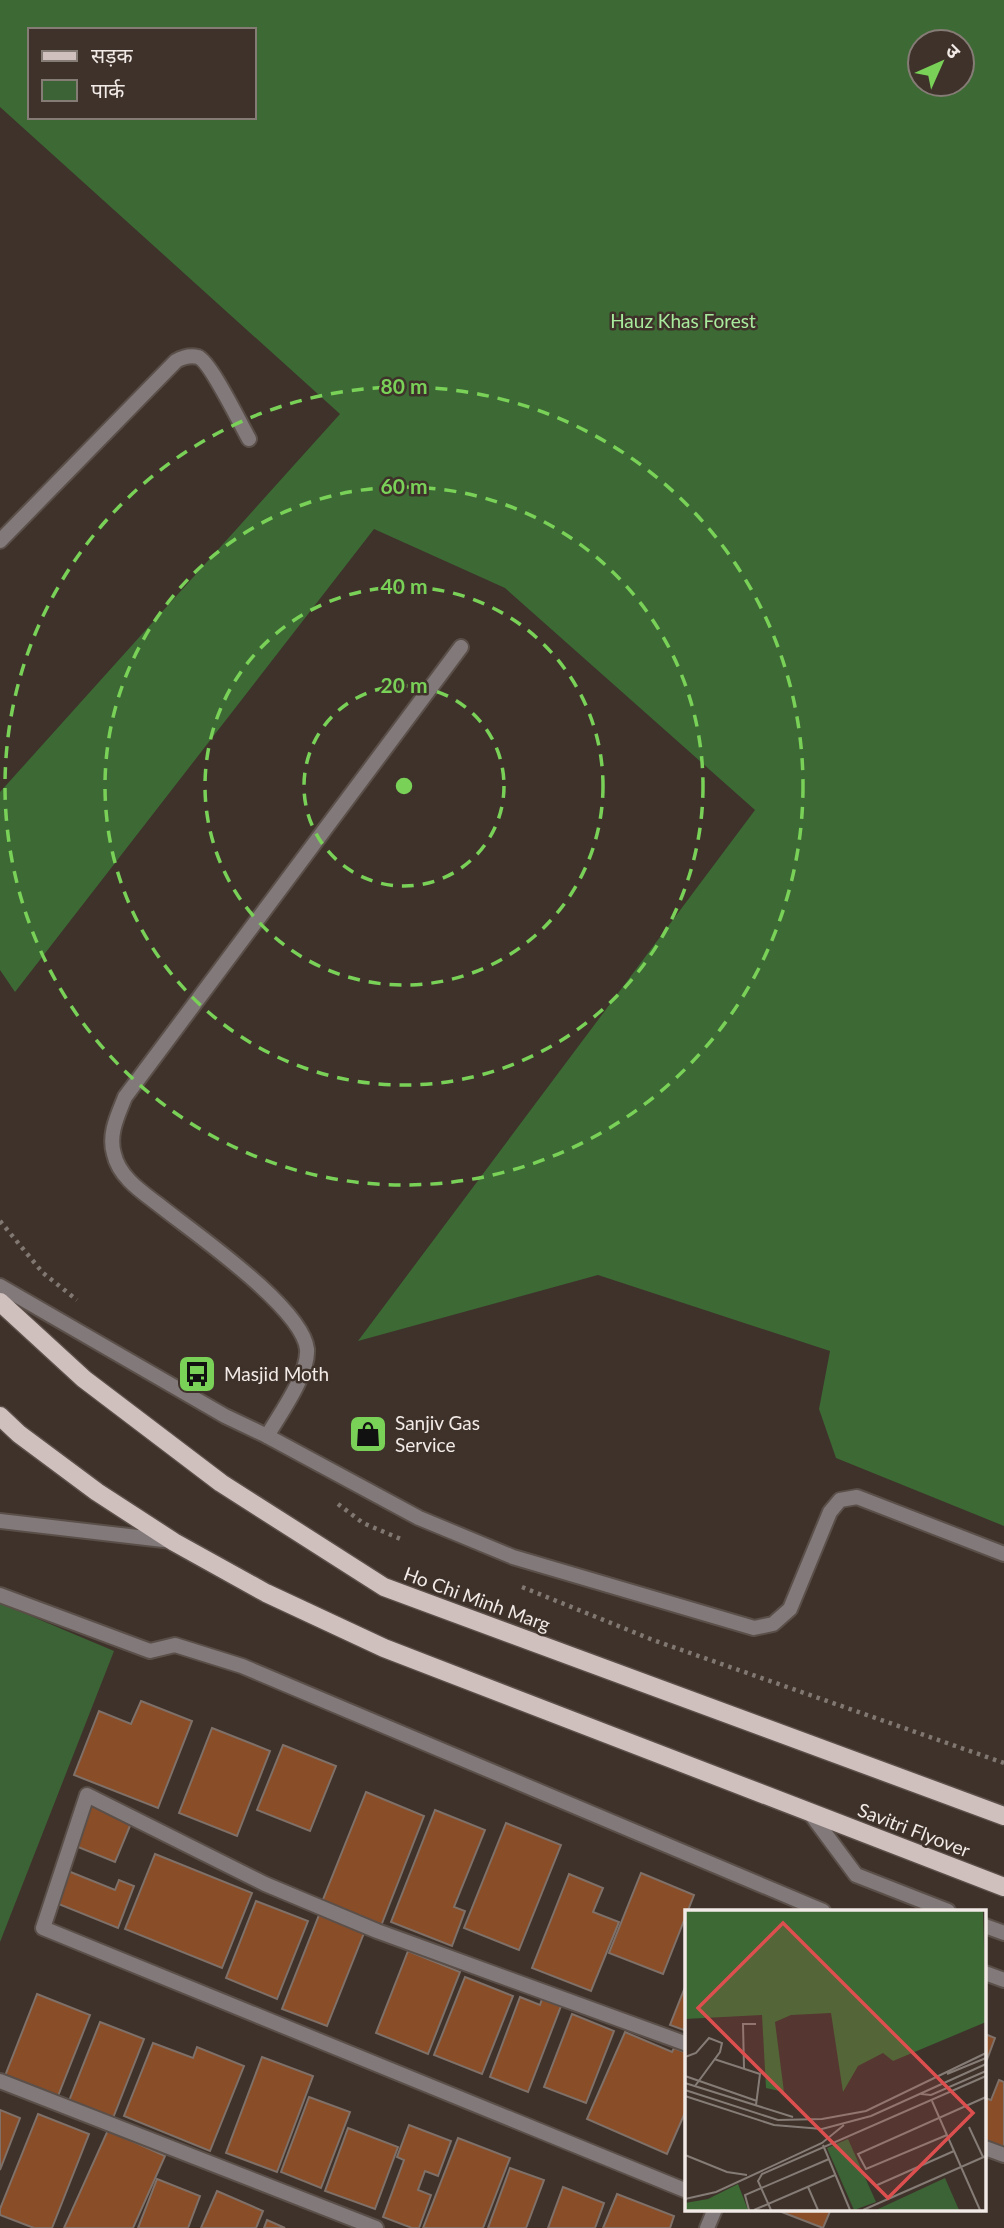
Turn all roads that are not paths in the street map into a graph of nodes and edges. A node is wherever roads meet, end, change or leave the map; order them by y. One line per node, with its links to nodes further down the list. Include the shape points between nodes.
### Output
1 (249, 439): 2 (street, via 209,367 198,357 186,356 176,361)
2 (0, 541)
3 (461, 647): 7 (street, via 125,1097 113,1128 114,1155 130,1182 275,1297 298,1326 307,1349 300,1379)
4 (0, 1286): 7 (street)
5 (0, 1302): 13 (main road, Ho Chi Minh Marg, via 84,1379 210,1475 384,1587)
6 (0, 1416): 9 (main road, via 97,1492)
7 (267, 1436): 10 (street, via 419,1518 513,1557 754,1628 772,1624 790,1609 830,1512 840,1500 857,1497)
8 (0, 1521): 9 (street)
9 (174, 1542): 12 (main road, via 266,1593 384,1648)
10 (1004, 1554)
11 (0, 1595): 15 (street, via 149,1651 175,1644 242,1666)
12 (810, 1813): 14 (main road, Savitri Flyover); 16 (street, via 856,1875)
13 (1004, 1816)
14 (1004, 1886)
15 (821, 1910)
16 (945, 1910)
17 (986, 1926): 18 (street)
18 (1004, 1933)
19 (986, 1973): 20 (street)
20 (1004, 1980)
21 (685, 2043): 25 (street, via 377,1931 265,1884 87,1795 43,1928)
22 (0, 2081): 27 (street)
23 (986, 2148): 24 (street)
24 (1004, 2155)
25 (685, 2190)
26 (715, 2210): 28 (street)
27 (376, 2228)
28 (707, 2228)

